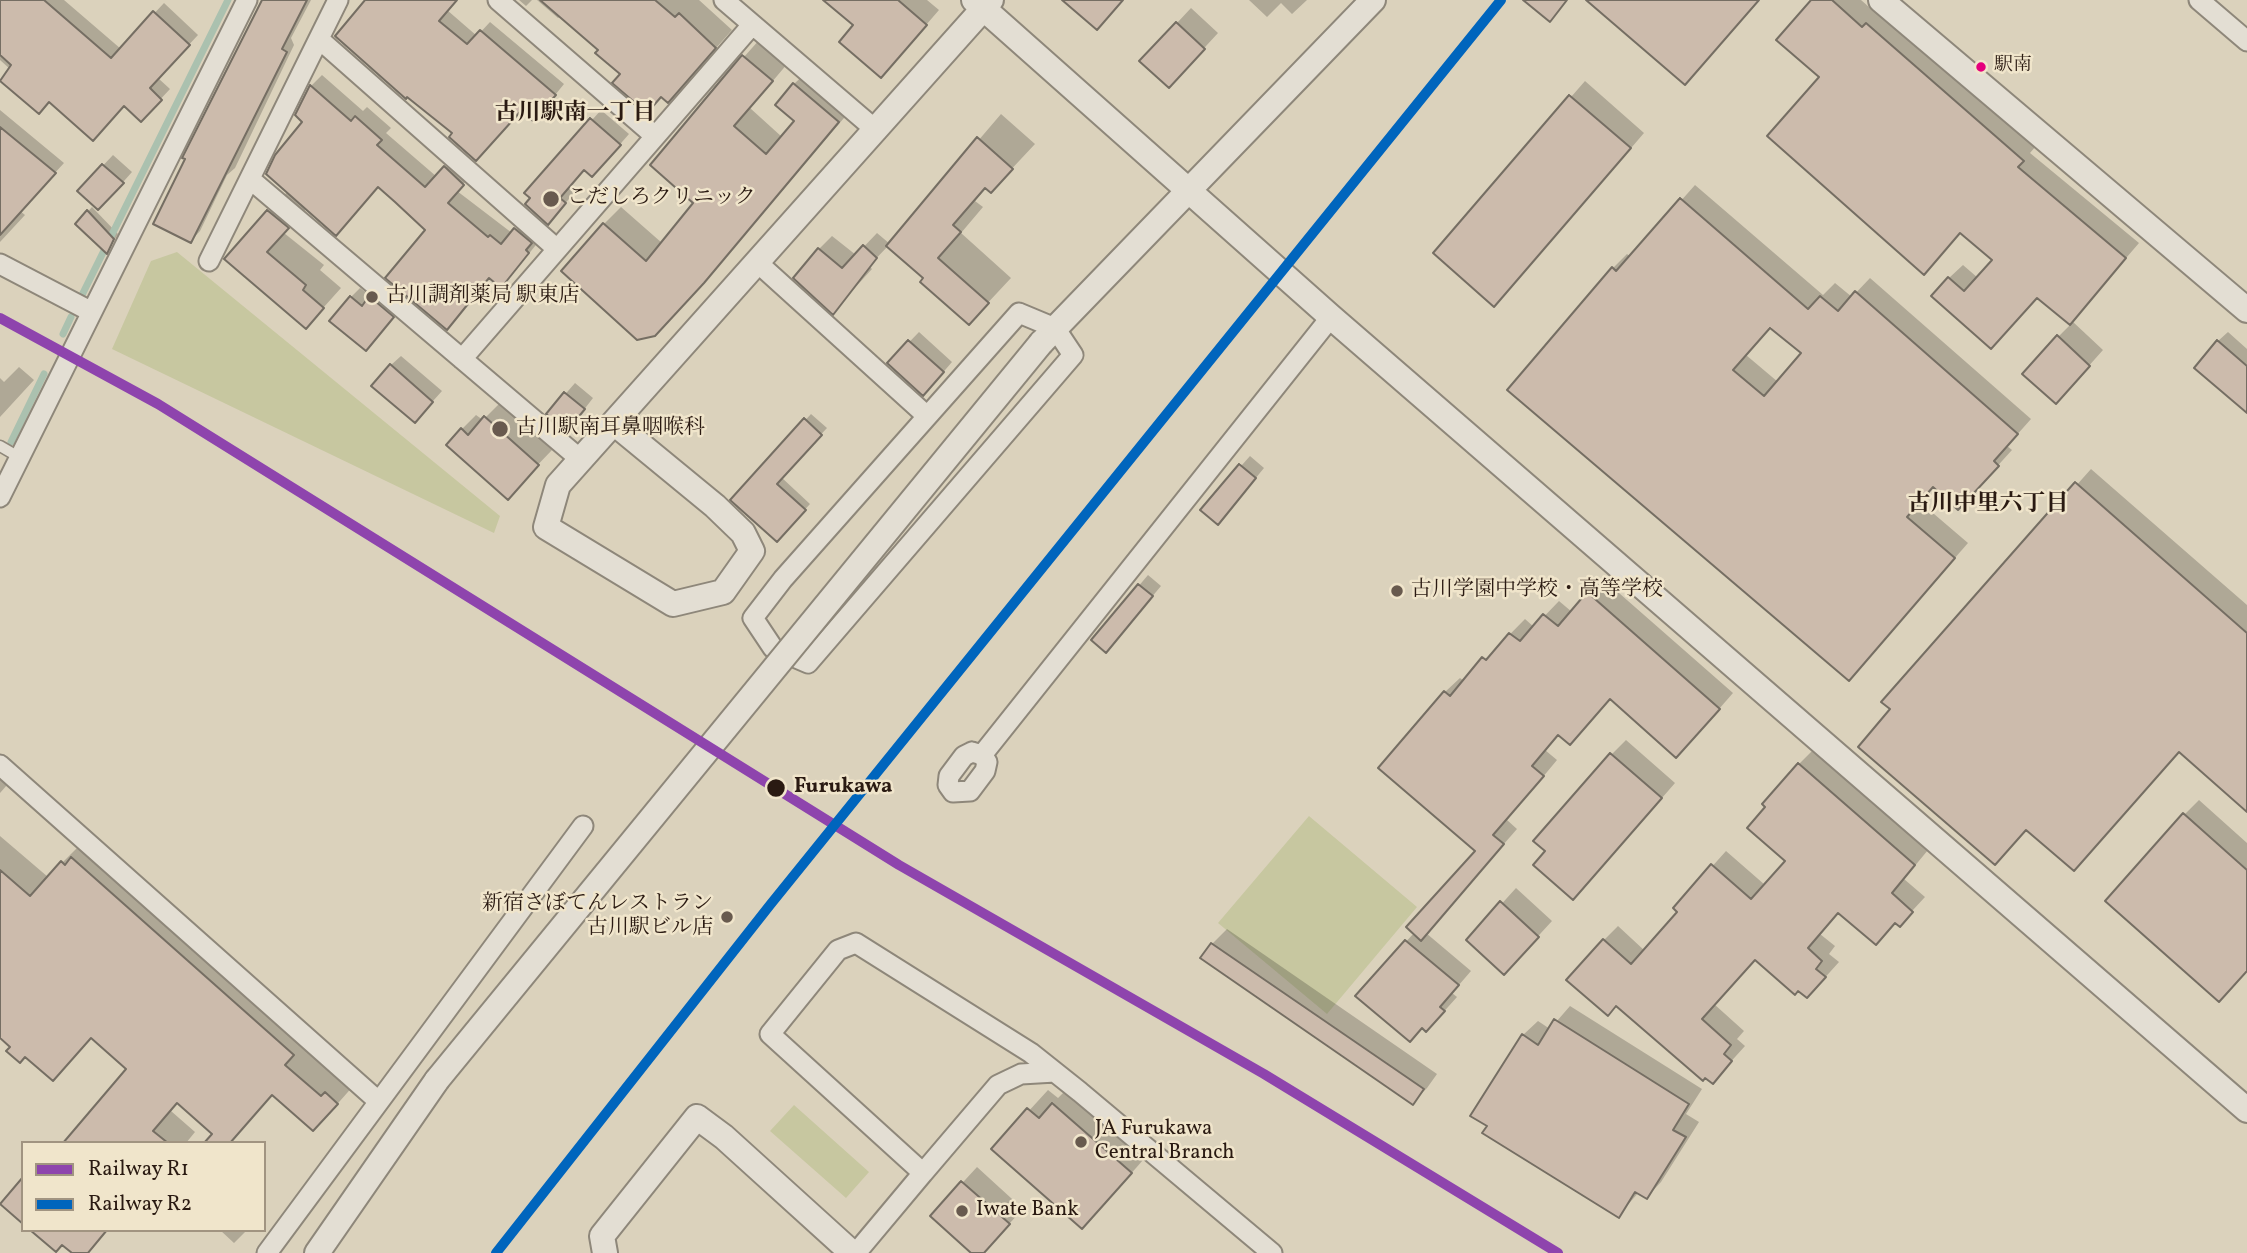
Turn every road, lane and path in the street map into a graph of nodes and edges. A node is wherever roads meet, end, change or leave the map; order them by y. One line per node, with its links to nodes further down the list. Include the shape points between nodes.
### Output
1 (247, 0): 21 (street)
2 (338, 0): 10 (street)
3 (498, 0): 13 (street)
4 (724, 0): 9 (street)
5 (1373, 0): 15 (street)
6 (1881, 0): 20 (street)
7 (2199, 0): 11 (street)
8 (983, 3): 12 (street); 15 (street)
9 (752, 24): 12 (street); 13 (street)
10 (318, 39): 14 (street); 16 (street)
11 (2247, 41)
12 (877, 131): 18 (street)
13 (655, 136): 16 (street)
14 (250, 179): 17 (street); 24 (street)
15 (1190, 192): 22 (street); 23 (street)
16 (557, 249): 24 (street)
17 (209, 261)
18 (758, 263): 25 (street); 26 (street)
19 (0, 264): 21 (street)
20 (2247, 310)
21 (90, 311): 28 (street)
22 (1331, 317): 31 (street); 36 (street)
23 (1048, 336): 25 (street, via 1019,313); 25 (street, via 1073,355 843,625 808,663 773,648 753,618); 39 (street, bridge, via 437,1080)
24 (462, 359): 29 (street)
25 (927, 416)
26 (614, 423): 29 (street); 29 (street, via 743,533 752,551 723,592 673,604 547,527 558,485)
27 (0, 446): 28 (lane)
28 (19, 457): 30 (street)
29 (580, 460)
30 (0, 497)
31 (982, 755)
32 (0, 765): 35 (street)
33 (583, 826): 35 (street)
34 (1055, 1072): 37 (street, via 1020,1074 998,1085); 37 (street, via 856,943 838,950 770,1034); 42 (street)
35 (377, 1100): 38 (street)
36 (2247, 1110)
37 (923, 1173): 41 (street)
38 (267, 1253)
39 (317, 1253)
40 (605, 1253): 41 (street, via 602,1236 697,1117)
41 (854, 1253)
42 (1272, 1253)

